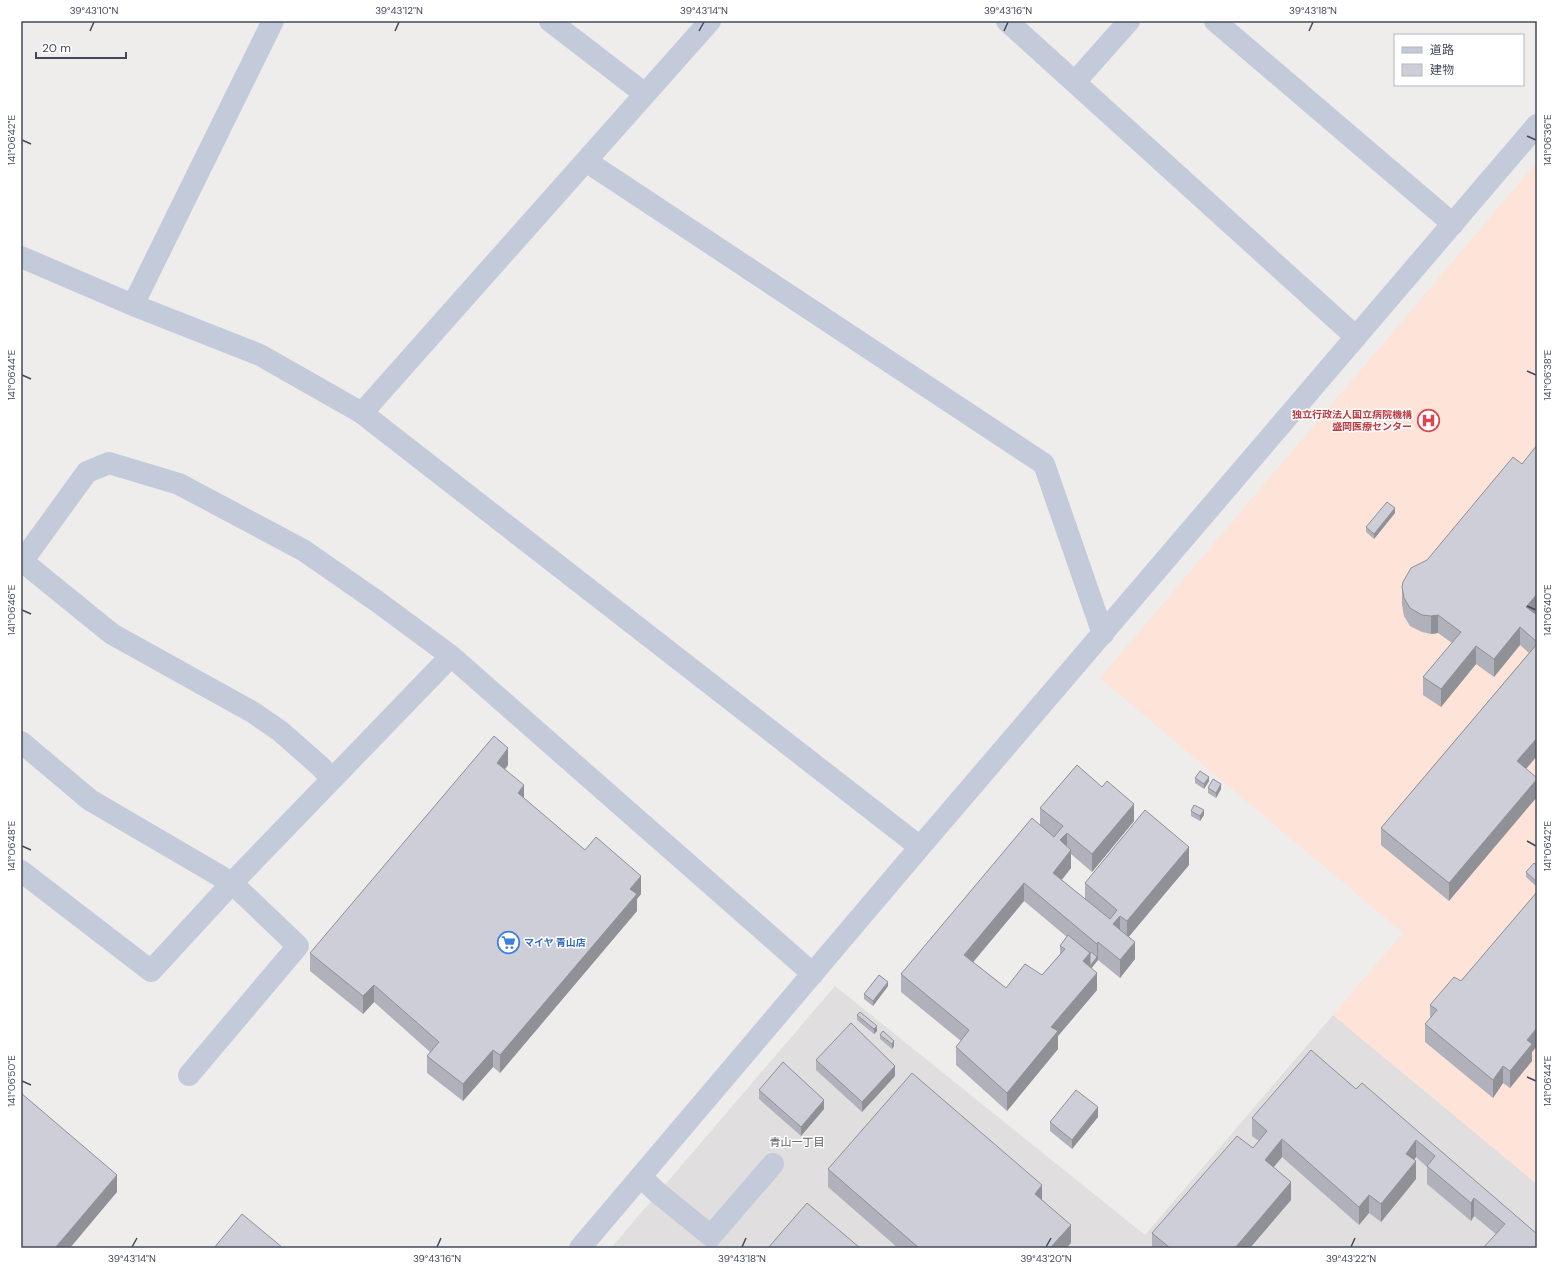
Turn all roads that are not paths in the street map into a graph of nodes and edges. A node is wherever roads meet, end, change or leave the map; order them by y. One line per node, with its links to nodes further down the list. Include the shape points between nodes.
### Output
1 (273, 21): 13 (street)
2 (550, 21): 8 (street)
3 (710, 21): 8 (street)
4 (1007, 21): 7 (street)
5 (1129, 21): 7 (street)
6 (1215, 21): 11 (street)
7 (1075, 82): 14 (street)
8 (645, 94): 10 (street)
9 (1537, 125): 11 (street)
10 (586, 161): 15 (street); 17 (street, via 1044,464)
11 (1453, 224): 14 (street)
12 (21, 257): 13 (street)
13 (133, 305): 15 (street, via 260,354)
14 (1356, 337): 17 (street)
15 (362, 413): 21 (street)
16 (22, 562): 18 (street, via 87,472 108,463 179,484 303,550); 20 (street, via 112,634 254,713 280,731)
17 (1103, 634): 21 (street)
18 (451, 656): 20 (street); 24 (street)
19 (21, 742): 23 (street, via 90,800)
20 (332, 779): 23 (street)
21 (920, 847): 24 (street)
22 (21, 871): 23 (street, via 151,971)
23 (232, 883): 25 (street, via 298,946)
24 (813, 974): 27 (street)
25 (189, 1075)
26 (773, 1164): 28 (street)
27 (641, 1177): 28 (street); 29 (street)
28 (706, 1242)
29 (580, 1248)

